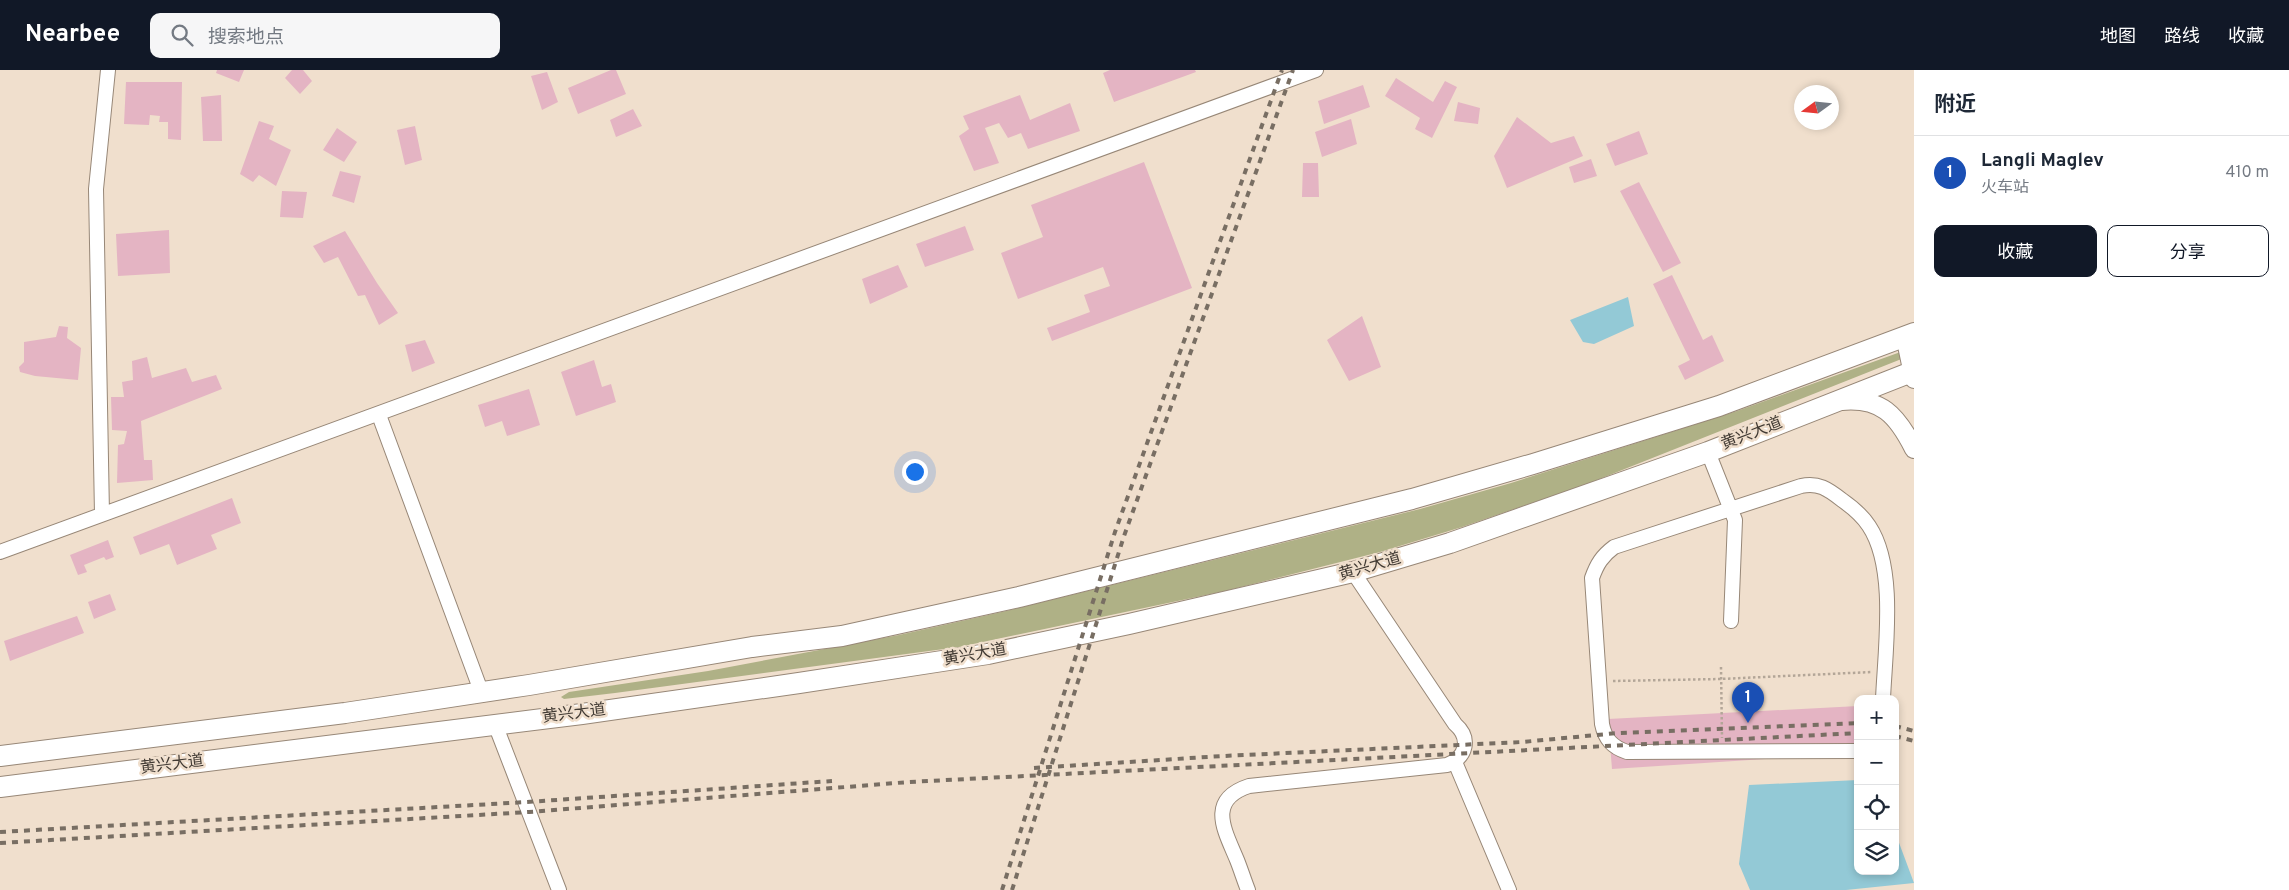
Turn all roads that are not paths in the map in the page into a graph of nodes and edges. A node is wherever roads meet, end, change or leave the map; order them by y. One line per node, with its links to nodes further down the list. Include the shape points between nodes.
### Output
1 (108, 70): 10 (street, via 96,189)
2 (1316, 70): 6 (street)
3 (1909, 334): 4 (main road); 14 (highway, 黄兴大道, via 1718,406 1412,499 1019,597 842,636)
4 (1913, 374): 5 (highway, 黄兴大道)
5 (1838, 401): 7 (main road, via 1856,399 1884,408 1898,421); 8 (highway, 黄兴大道)
6 (380, 414): 10 (street); 14 (street)
7 (1914, 448)
8 (1708, 452): 9 (street); 12 (highway, 黄兴大道, via 1450,543)
9 (1732, 508): 13 (street, via 1735,520); 15 (street, via 1809,484 1826,488 1856,510 1870,527 1882,556 1888,589); 17 (street, via 1614,547 1596,566 1592,578 1604,734 1617,749 1627,752)
10 (102, 514): 11 (street)
11 (0, 552)
12 (1353, 572): 16 (highway, 黄兴大道, via 988,654); 19 (street, via 1464,736 1464,751)
13 (1730, 621)
14 (482, 690): 18 (highway, 黄兴大道, via 345,713)
15 (1883, 695)
16 (495, 724): 20 (highway, 黄兴大道); 21 (street)
17 (1854, 751)
18 (0, 756)
19 (1455, 762): 22 (street, via 1249,786 1239,790 1225,804 1221,824); 23 (street)
20 (0, 787)
21 (559, 890)
22 (1248, 890)
23 (1509, 890)

